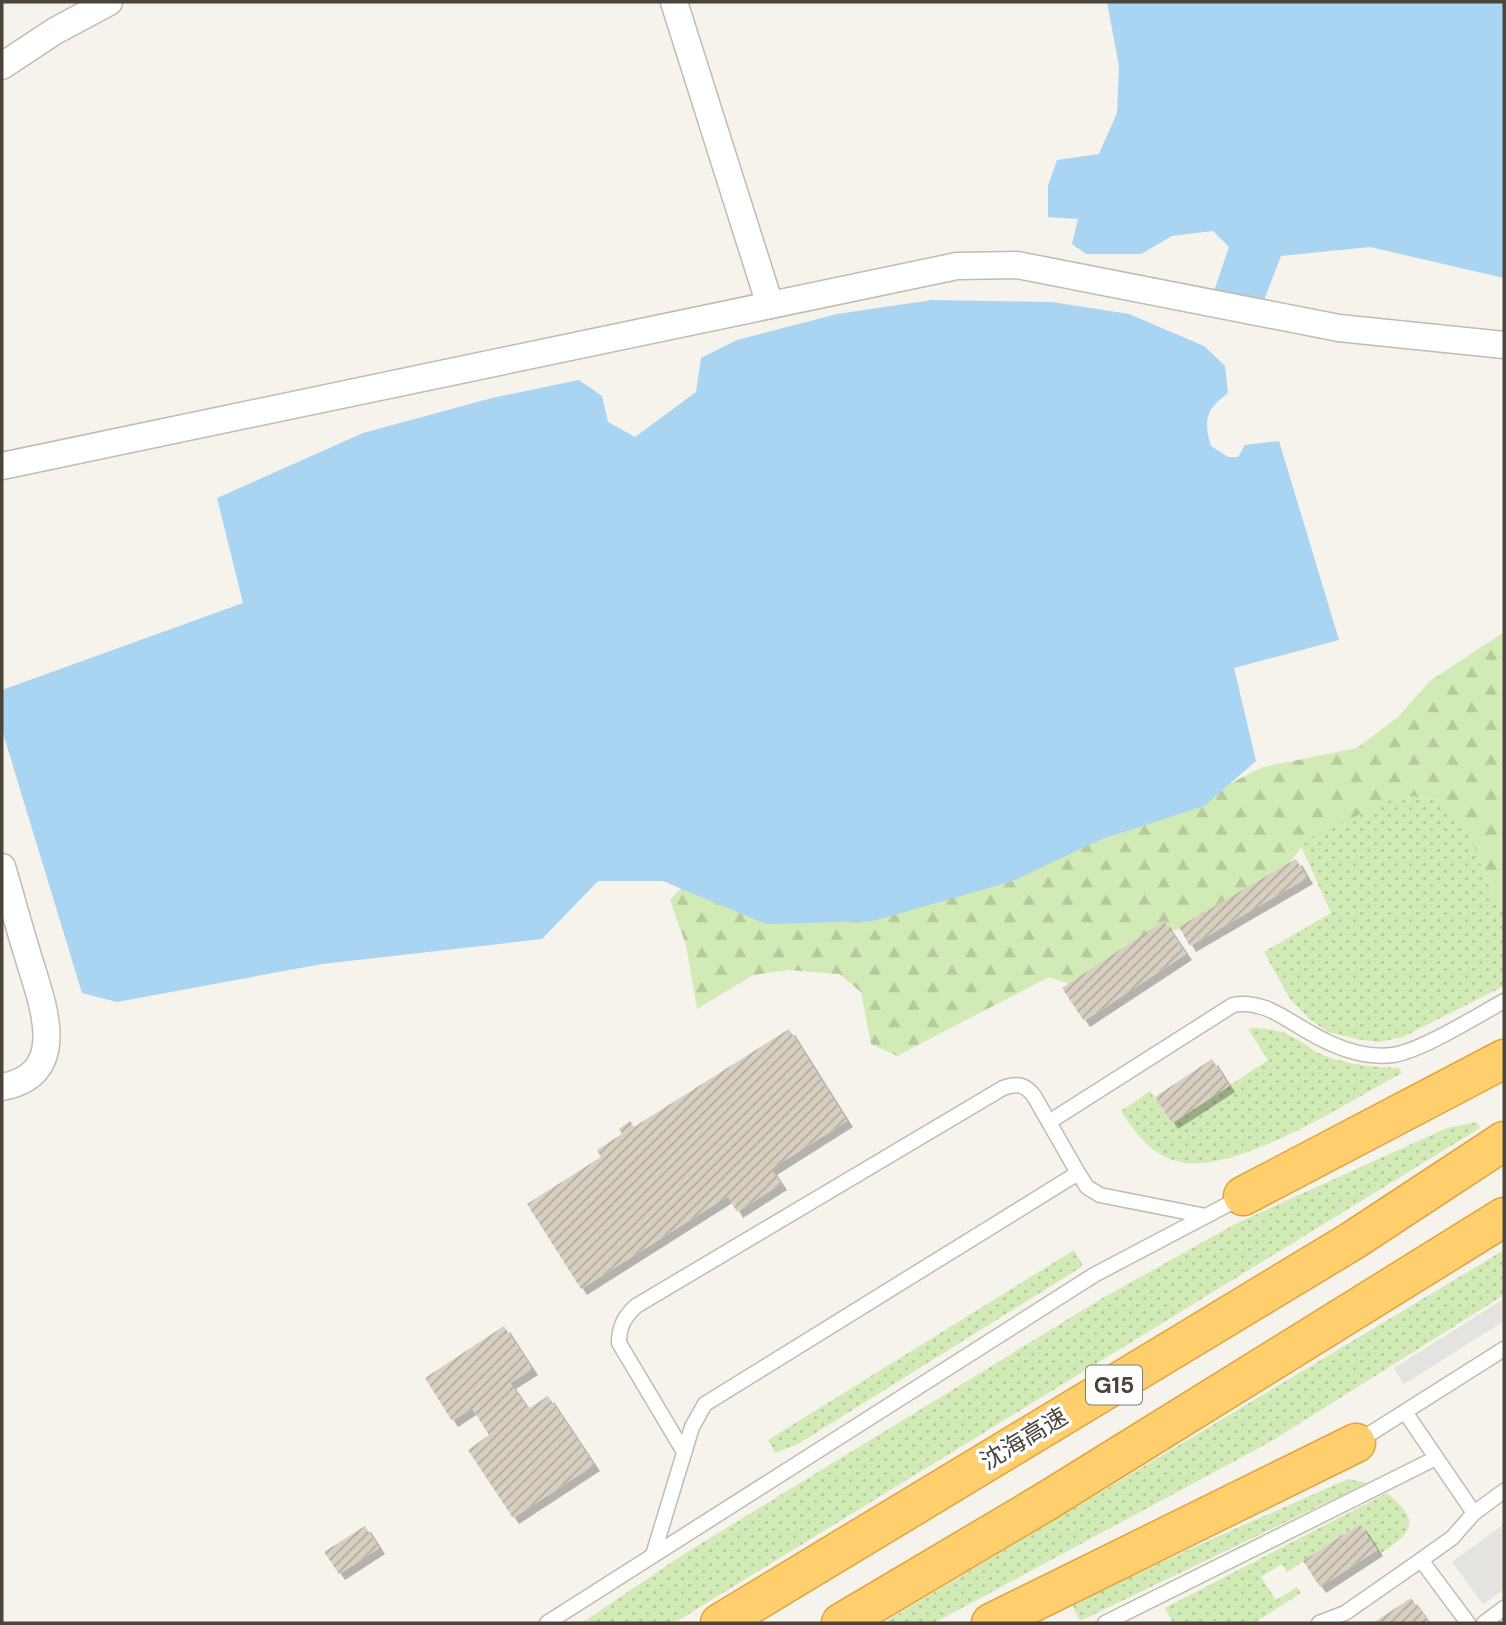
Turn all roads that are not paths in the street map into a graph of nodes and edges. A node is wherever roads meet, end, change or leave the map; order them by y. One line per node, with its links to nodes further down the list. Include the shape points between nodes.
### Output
1 (109, 2): 3 (street)
2 (674, 2): 4 (street)
3 (2, 66)
4 (770, 305): 5 (street, via 957,266 1017,265 1339,328); 6 (street)
5 (1504, 345)
6 (2, 466)
7 (2, 867): 10 (street, via 48,1023 45,1055 33,1075)
8 (1504, 1002): 11 (lane, via 1413,1050 1390,1056 1349,1050 1265,1008 1233,1005)
9 (1504, 1059): 14 (highway)
10 (2, 1087)
11 (1049, 1122): 13 (lane); 20 (lane, via 1028,1089 1014,1084 1003,1088 626,1315 619,1343)
12 (1504, 1141): 28 (highway, 沈海高速 / G15, via 1352,1241)
13 (1078, 1173): 15 (lane, via 1087,1187 1100,1195); 20 (lane, via 705,1404)
14 (1243, 1196): 15 (lane)
15 (1206, 1216): 24 (lane, via 1094,1275)
16 (1504, 1217): 29 (highway, G15, via 1057,1495)
17 (1504, 1349): 18 (lane)
18 (1405, 1412): 19 (lane); 21 (lane)
19 (1356, 1443): 30 (highway)
20 (684, 1452): 24 (lane)
21 (1436, 1458): 23 (lane); 31 (lane)
22 (1504, 1491): 23 (lane)
23 (1474, 1513): 25 (lane, via 1452,1538)
24 (653, 1555): 27 (lane)
25 (1421, 1560): 32 (lane, via 1345,1613); 33 (lane)
26 (1504, 1608): 34 (lane)
27 (547, 1623)
28 (720, 1623)
29 (841, 1623)
30 (991, 1623)
31 (1105, 1623)
32 (1319, 1623)
33 (1468, 1623)
34 (1484, 1623)

